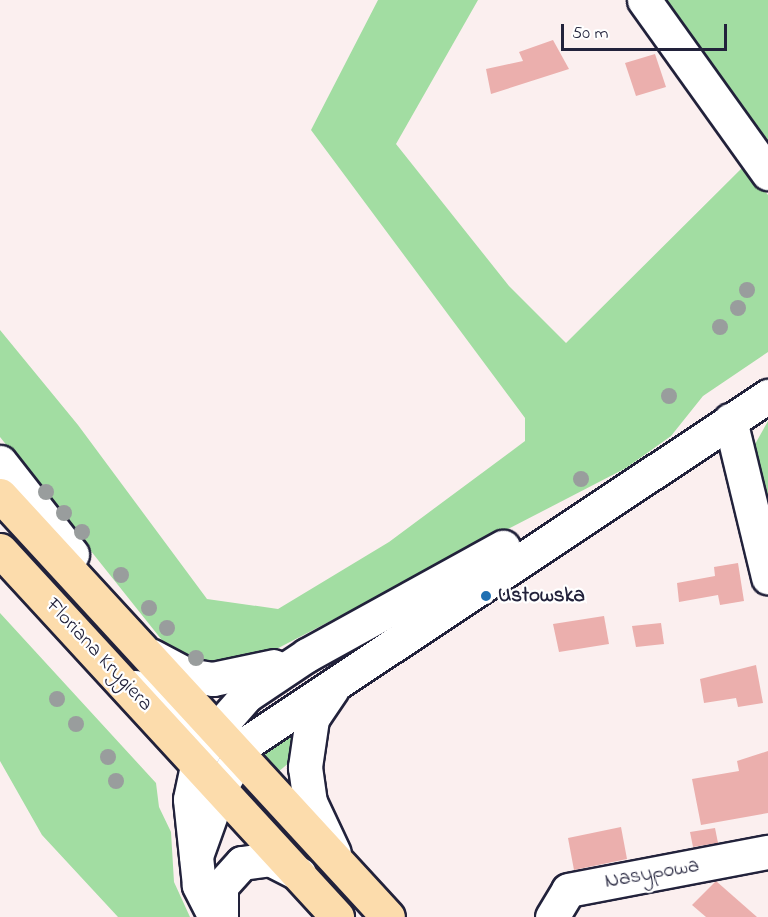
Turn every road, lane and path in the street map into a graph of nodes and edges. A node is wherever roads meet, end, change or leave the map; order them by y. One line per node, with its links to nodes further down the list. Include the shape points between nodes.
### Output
1 (644, 0): 2 (street)
2 (760, 163)
3 (768, 396): 4 (street)
4 (730, 420): 6 (street); 9 (street, via 739,443)
5 (0, 462): 10 (street, Floriana Krygiera)
6 (636, 480): 11 (street); 12 (street)
7 (0, 495): 10 (main road, Floriana Krygiera)
8 (0, 550): 13 (main road, Floriana Krygiera, via 121,677)
9 (768, 577)
10 (145, 649): 11 (street, via 187,675 219,679); 13 (main road, Floriana Krygiera)
11 (307, 655): 13 (street, via 247,695)
12 (342, 679): 13 (street); 17 (street, via 312,719 305,759 310,802)
13 (226, 741): 14 (street); 16 (street, via 190,799); 17 (main road, Floriana Krygiera)
14 (221, 786): 16 (street); 18 (main road)
15 (768, 852): 23 (street, Nasypowa, via 568,890 559,899)
16 (196, 856): 19 (street, via 203,897)
17 (339, 862): 22 (main road, Floriana Krygiera)
18 (299, 874): 20 (street, via 270,859 242,863 220,886); 21 (main road)
19 (215, 917)
20 (220, 917)
21 (337, 917)
22 (388, 917)
23 (552, 917)

